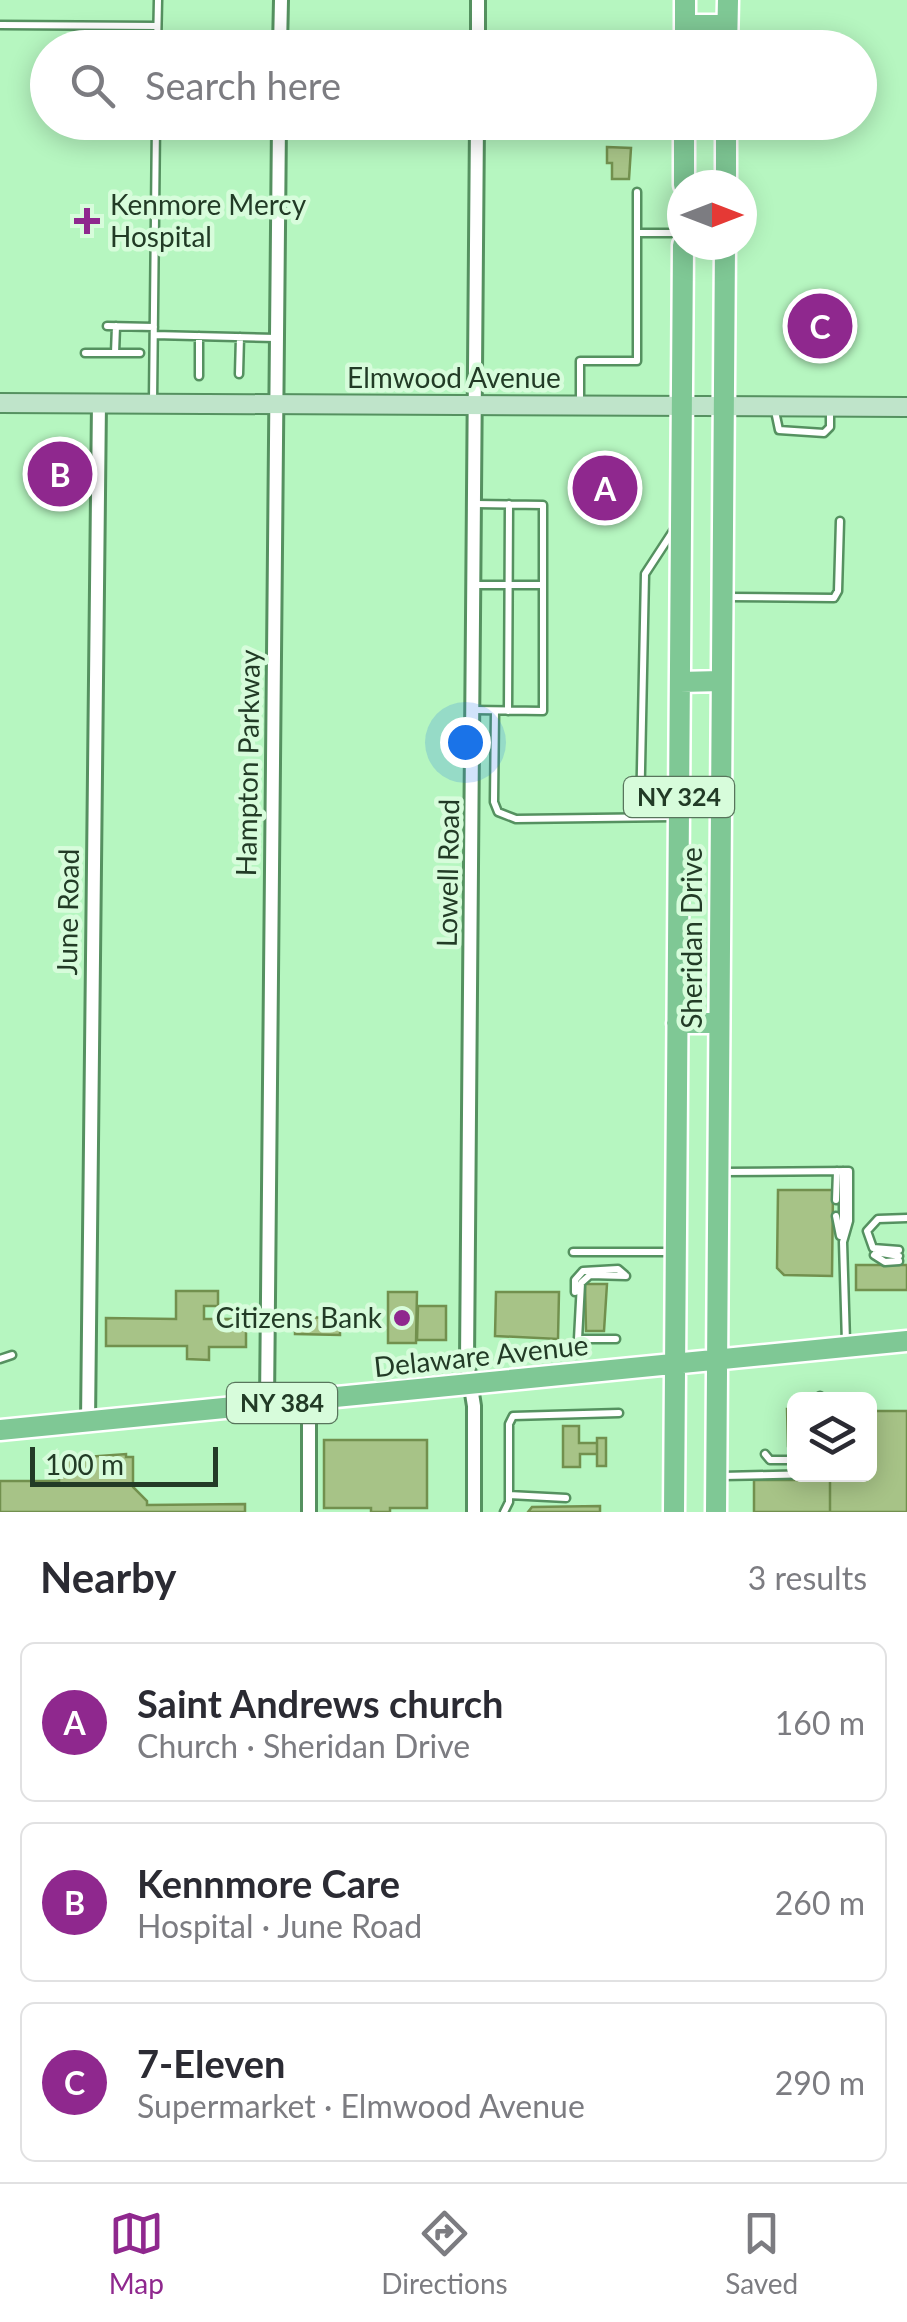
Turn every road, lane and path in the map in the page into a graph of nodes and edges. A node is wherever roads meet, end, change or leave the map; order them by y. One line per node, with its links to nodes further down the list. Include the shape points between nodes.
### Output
1 (158, 0): 9 (lane)
2 (280, 0): 11 (street)
3 (478, 0): 12 (street)
4 (686, 0): 7 (main road)
5 (728, 0): 8 (main road)
6 (0, 25): 9 (lane)
7 (685, 25): 8 (main road); 13 (main road)
8 (728, 25): 14 (main road)
9 (157, 26): 10 (lane)
10 (157, 30)
11 (280, 30)
12 (478, 30)
13 (685, 30)
14 (728, 30)
15 (156, 140): 27 (lane)
16 (280, 140): 30 (street, Hampton Parkway)
17 (478, 140): 40 (street, Lowell Road)
18 (684, 140): 20 (main road)
19 (726, 140): 21 (main road)
20 (684, 170)
21 (726, 170)
22 (636, 192): 23 (lane)
23 (636, 233): 24 (lane); 42 (lane, via 636,361 580,362)
24 (667, 233)
25 (683, 260): 43 (main road, Sheridan Drive / NY 324)
26 (725, 260): 44 (main road, Sheridan Drive / NY 324)
27 (154, 331): 28 (lane); 32 (lane, via 111,326); 38 (lane)
28 (200, 336): 29 (lane); 35 (lane)
29 (240, 337): 30 (lane); 34 (lane)
30 (278, 338): 39 (street, Hampton Parkway)
31 (85, 353): 32 (lane)
32 (115, 353): 33 (lane)
33 (140, 353)
34 (239, 374)
35 (199, 376)
36 (99, 402): 37 (street, Elmwood Avenue); 38 (street, Elmwood Avenue); 85 (street, June Road)
37 (0, 403)
38 (152, 403): 39 (street, Elmwood Avenue)
39 (277, 404): 40 (street, Elmwood Avenue); 83 (street, Hampton Parkway)
40 (476, 406): 42 (street, Elmwood Avenue); 47 (street, Lowell Road)
41 (907, 406): 46 (street, Elmwood Avenue)
42 (580, 407): 43 (street, Elmwood Avenue)
43 (682, 407): 44 (street, Elmwood Avenue); 49 (main road, Sheridan Drive / NY 324)
44 (724, 407): 45 (street, Elmwood Avenue); 54 (main road, Sheridan Drive / NY 324)
45 (774, 407): 46 (street, Elmwood Avenue); 46 (lane, via 779,430 824,433)
46 (830, 407)
47 (474, 504): 48 (lane); 51 (street, Lowell Road)
48 (509, 504): 52 (lane); 53 (lane, via 542,505)
49 (681, 518): 56 (main road, Sheridan Drive / NY 324); 61 (lane, via 645,574)
50 (840, 522): 54 (lane, via 834,598)
51 (474, 585): 52 (lane); 57 (street, Lowell Road)
52 (508, 585): 53 (lane); 59 (lane)
53 (542, 585): 59 (lane, via 543,711)
54 (722, 597): 55 (main road, Sheridan Drive / NY 324)
55 (721, 681): 56 (main road); 63 (main road, Sheridan Drive / NY 324)
56 (680, 682): 60 (main road, Sheridan Drive / NY 324)
57 (474, 710): 58 (lane); 81 (street, Lowell Road)
58 (495, 711): 59 (lane); 61 (lane, via 498,812 516,819)
59 (508, 711)
60 (678, 817): 61 (lane); 62 (main road, Sheridan Drive / NY 324)
61 (640, 818)
62 (677, 1023): 63 (main road); 71 (main road, Sheridan Drive / NY 324)
63 (718, 1023): 65 (main road, Sheridan Drive / NY 324)
64 (843, 1171): 65 (lane); 66 (lane); 69 (lane)
65 (717, 1172): 79 (main road, Sheridan Drive / NY 324)
66 (836, 1200)
67 (836, 1216): 69 (lane)
68 (907, 1218): 72 (lane, via 878,1219 867,1231 870,1246)
69 (842, 1242): 76 (lane)
70 (574, 1252): 71 (lane)
71 (675, 1252): 80 (main road, Sheridan Drive / NY 324)
72 (899, 1256)
73 (575, 1292): 74 (lane, via 583,1271 618,1269 626,1276 590,1276 581,1284 578,1340)
74 (616, 1339)
75 (907, 1341): 76 (main road, Delaware Avenue / NY 384)
76 (846, 1347): 79 (main road, Delaware Avenue / NY 384)
77 (12, 1355): 78 (lane)
78 (0, 1356)
79 (716, 1360): 80 (main road, Delaware Avenue / NY 384); 90 (main road, Sheridan Drive / NY 324)
80 (674, 1364): 81 (main road, Delaware Avenue / NY 384); 96 (main road, Sheridan Drive / NY 324)
81 (471, 1384): 82 (main road, Delaware Avenue / NY 384); 94 (street, Lowell Road)
82 (309, 1400): 83 (main road, Delaware Avenue / NY 384); 93 (street)
83 (267, 1404): 85 (main road, Delaware Avenue / NY 384)
84 (619, 1413): 91 (lane, via 513,1416)
85 (88, 1422): 86 (main road, Delaware Avenue / NY 384)
86 (0, 1430)
87 (766, 1454): 88 (lane)
88 (787, 1460)
89 (787, 1475): 90 (lane)
90 (716, 1476): 97 (main road, Sheridan Drive / NY 324)
91 (509, 1495): 92 (lane); 95 (lane)
92 (566, 1498)
93 (309, 1512)
94 (474, 1512)
95 (504, 1512)
96 (674, 1512)
97 (716, 1512)

